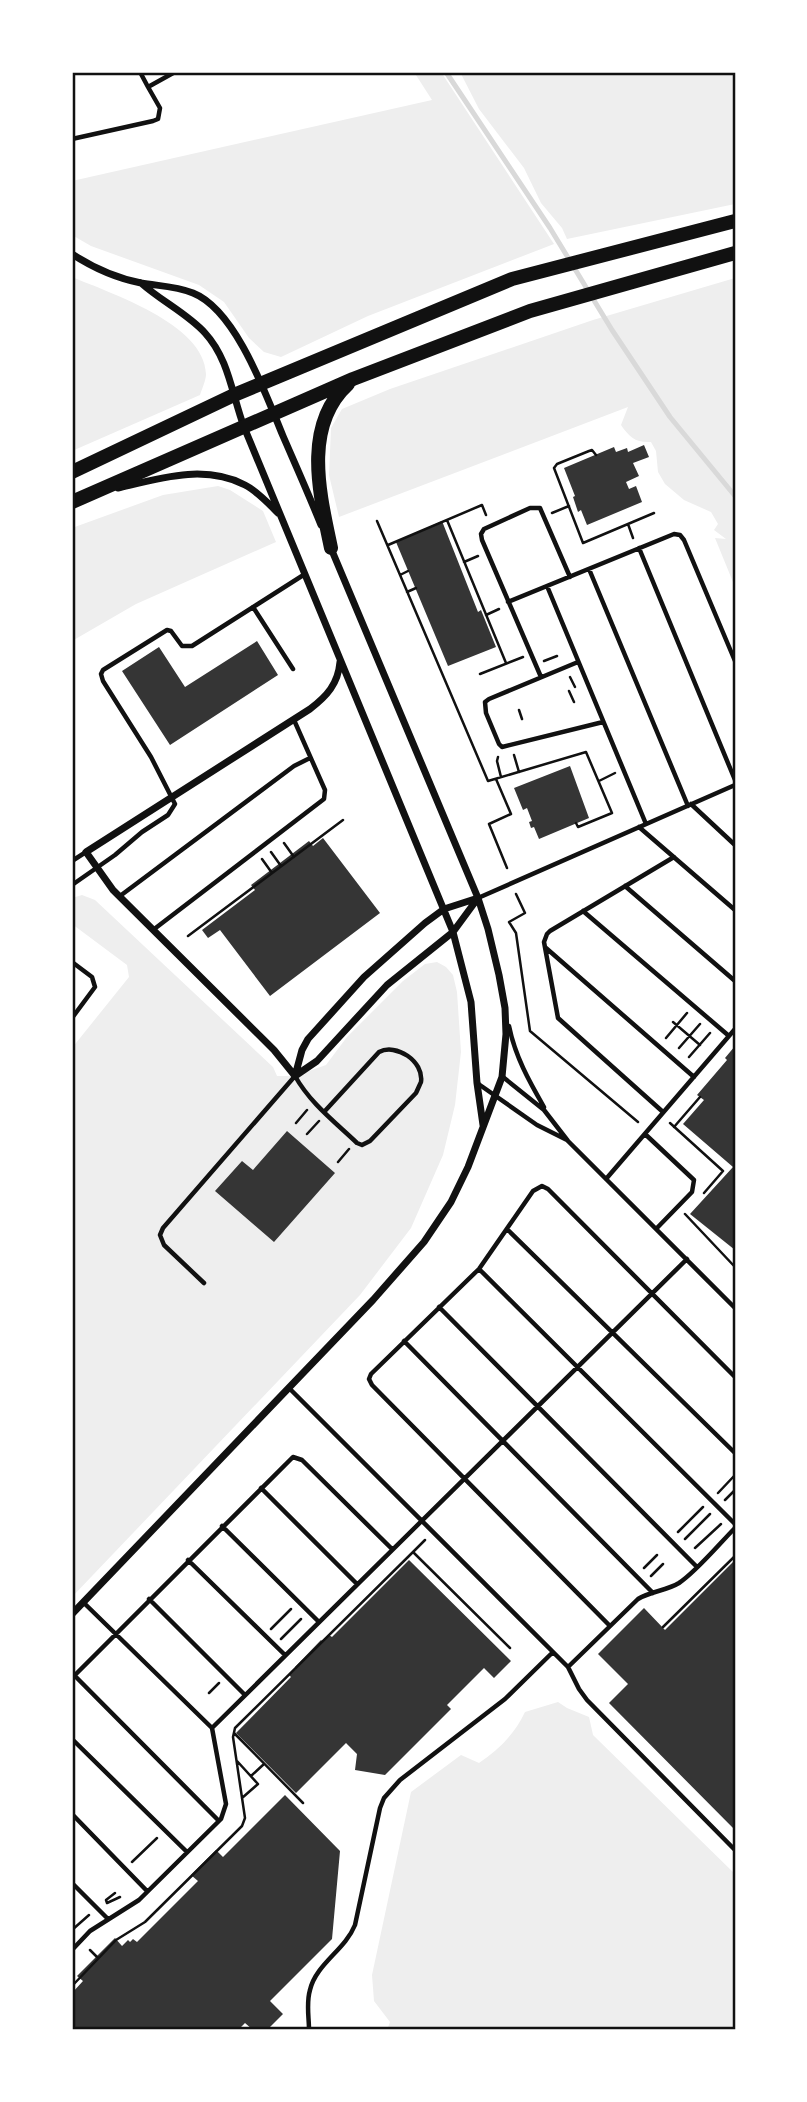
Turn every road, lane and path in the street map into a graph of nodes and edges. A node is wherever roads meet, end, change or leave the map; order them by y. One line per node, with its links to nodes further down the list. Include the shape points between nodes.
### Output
1 (140, 72): 3 (lane)
2 (176, 72): 3 (lane)
3 (148, 87): 4 (lane, via 160,108 158,119)
4 (72, 139)
5 (735, 220): 10 (highway, via 512,279)
6 (735, 253): 9 (highway, via 530,311)
7 (72, 254): 8 (street, via 107,273)
8 (141, 283): 10 (street, via 168,286 206,300 240,342); 11 (street, via 207,335)
9 (353, 379): 12 (highway); 26 (highway, via 328,410 318,456 318,482)
10 (262, 384): 11 (highway); 12 (street)
11 (234, 395): 13 (street); 15 (highway)
12 (274, 414): 13 (highway); 26 (street)
13 (244, 427): 16 (highway); 20 (street)
14 (596, 455): 18 (path, via 589,451 555,466)
15 (72, 472)
16 (87, 496): 17 (highway); 20 (street, via 204,473 247,486)
17 (72, 502)
18 (569, 506): 21 (path); 24 (path, via 583,543)
19 (654, 513): 24 (path)
20 (281, 516): 32 (street)
21 (545, 516): 23 (lane, via 536,506); 34 (lane)
22 (447, 520): 23 (path, via 482,506); 25 (path); 29 (path)
23 (491, 524): 28 (lane, via 481,534)
24 (628, 524): 27 (path)
25 (388, 545)
26 (331, 548): 91 (street)
27 (638, 548): 30 (lane); 51 (lane, via 680,535); 68 (lane)
28 (487, 552): 29 (path); 38 (lane)
29 (464, 562): 40 (path)
30 (589, 569): 34 (lane); 72 (lane)
31 (408, 571): 33 (path)
32 (305, 574): 39 (lane); 50 (street)
33 (400, 575)
34 (570, 576): 35 (lane)
35 (547, 586): 38 (lane); 52 (lane)
36 (416, 589): 37 (path)
37 (407, 592)
38 (509, 603): 40 (path); 47 (lane)
39 (253, 607): 54 (lane); 71 (lane, via 187,648 171,631 163,632 101,674)
40 (486, 615): 53 (path)
41 (432, 629): 42 (path)
42 (425, 632)
43 (436, 639): 44 (path)
44 (429, 642)
45 (439, 644): 46 (path)
46 (431, 647)
47 (531, 653): 53 (path); 56 (lane)
48 (443, 654): 49 (path)
49 (435, 657)
50 (340, 658): 61 (street, via 336,682 329,692); 92 (street)
51 (735, 661)
52 (578, 662): 56 (lane); 62 (lane)
53 (506, 663): 55 (path)
54 (293, 669)
55 (480, 674)
56 (541, 677): 64 (lane, via 485,702)
57 (569, 691): 58 (path)
58 (574, 702)
59 (519, 710): 60 (path)
60 (522, 719)
61 (294, 720): 65 (lane); 71 (street)
62 (603, 722): 63 (lane); 66 (lane)
63 (511, 746): 64 (lane); 67 (path)
64 (502, 747): 86 (path, via 497,761 499,778 511,814 489,824)
65 (310, 758): 76 (lane, via 325,790 324,799); 90 (lane)
66 (623, 769): 69 (path); 74 (lane)
67 (519, 772)
68 (735, 780)
69 (599, 781)
70 (735, 785): 72 (lane)
71 (172, 797): 80 (street); 85 (lane, via 175,804 168,815)
72 (690, 805): 74 (lane); 78 (lane)
73 (343, 820): 81 (path)
74 (646, 824): 75 (lane)
75 (639, 827): 82 (lane); 91 (lane)
76 (278, 835): 77 (lane); 81 (path)
77 (265, 844): 79 (lane); 84 (path)
78 (735, 845)
79 (256, 851): 87 (path); 95 (lane)
80 (86, 852): 83 (lane); 85 (street)
81 (294, 857): 84 (path)
82 (674, 857): 89 (lane); 93 (lane)
83 (72, 860)
84 (281, 866): 87 (path)
85 (97, 868): 88 (lane); 90 (street)
86 (507, 868)
87 (272, 873): 97 (path)
88 (72, 884)
89 (625, 886): 94 (lane); 100 (lane)
90 (120, 897): 95 (street)
91 (478, 898): 92 (street); 96 (street); 102 (street)
92 (444, 909): 96 (street); 115 (street, via 344,997 308,1039)
93 (735, 910)
94 (583, 911): 98 (lane, via 547,934); 101 (lane)
95 (153, 930): 115 (street)
96 (453, 932): 115 (street, via 387,985 317,1061); 118 (street, via 471,1002)
97 (188, 936)
98 (545, 948): 112 (lane); 123 (lane, via 558,1018)
99 (72, 962): 104 (lane, via 92,978 95,987)
100 (735, 981)
101 (693, 1005): 103 (lane); 106 (path)
102 (505, 1008): 116 (street); 124 (lane, via 519,1060)
103 (706, 1016): 107 (lane); 109 (path)
104 (72, 1018)
105 (673, 1022): 106 (path)
106 (676, 1025): 109 (path); 112 (path)
107 (717, 1025): 110 (lane); 111 (path)
108 (735, 1029): 110 (lane)
109 (689, 1036): 111 (path); 113 (path)
110 (729, 1036): 117 (lane)
111 (699, 1045): 114 (path)
112 (659, 1046): 113 (lane)
113 (671, 1057): 114 (lane)
114 (681, 1066): 117 (lane)
115 (295, 1076): 121 (lane); 138 (lane, via 163,1228 164,1245)
116 (502, 1077): 119 (street); 124 (lane)
117 (694, 1077): 123 (lane)
118 (477, 1083): 119 (lane); 126 (street)
119 (495, 1096): 126 (street); 131 (lane)
120 (700, 1097): 127 (path)
121 (314, 1102): 122 (lane); 125 (path)
122 (325, 1112): 128 (path); 130 (lane); 130 (lane, via 379,1052 394,1048 410,1058 420,1073 416,1093 370,1141 362,1145)
123 (663, 1112): 129 (lane)
124 (550, 1117): 131 (lane)
125 (296, 1123)
126 (483, 1126): 146 (street, via 451,1202 424,1242)
127 (674, 1127)
128 (307, 1134)
129 (645, 1134): 133 (lane); 135 (lane, via 691,1176 695,1186)
130 (356, 1141): 132 (path)
131 (568, 1141): 133 (lane)
132 (338, 1162)
133 (606, 1179): 135 (lane)
134 (507, 1228): 137 (lane); 139 (lane, via 533,1191 542,1186); 142 (lane)
135 (656, 1229): 136 (lane)
136 (687, 1259): 139 (lane); 141 (lane)
137 (479, 1269): 140 (lane); 144 (lane)
138 (204, 1283)
139 (652, 1294): 142 (lane); 145 (lane)
140 (439, 1307): 143 (lane); 147 (lane)
141 (735, 1308)
142 (612, 1333): 144 (lane); 149 (lane)
143 (404, 1341): 148 (lane); 150 (lane, via 369,1379)
144 (577, 1367): 147 (lane); 153 (lane)
145 (735, 1377)
146 (289, 1388): 155 (lane); 173 (street)
147 (537, 1407): 148 (lane); 159 (lane)
148 (503, 1440): 150 (lane); 168 (lane)
149 (735, 1453)
150 (464, 1479): 155 (lane); 178 (lane)
151 (261, 1488): 156 (lane); 160 (lane, via 288,1460 297,1457); 170 (lane)
152 (735, 1490): 153 (path)
153 (718, 1507): 154 (lane); 159 (path)
154 (728, 1517): 157 (lane); 163 (path)
155 (422, 1520): 158 (lane); 160 (lane)
156 (222, 1526): 165 (lane); 174 (lane)
157 (735, 1526): 167 (lane)
158 (433, 1532): 161 (path); 184 (lane)
159 (677, 1547): 163 (lane)
160 (392, 1549): 170 (lane)
161 (413, 1552): 183 (path); 190 (path)
162 (657, 1555): 168 (path)
163 (687, 1556): 167 (lane)
164 (735, 1556): 179 (path)
165 (188, 1560): 172 (lane); 181 (lane)
166 (663, 1563): 169 (path)
167 (696, 1566): 171 (lane, via 681,1581)
168 (637, 1576): 169 (lane)
169 (644, 1583): 171 (lane)
170 (357, 1584): 177 (lane)
171 (653, 1592): 178 (lane)
172 (149, 1599): 180 (lane); 188 (lane)
173 (83, 1602): 176 (street); 180 (lane)
174 (299, 1602): 175 (lane); 181 (path)
175 (308, 1612): 177 (lane); 182 (path)
176 (72, 1614)
177 (319, 1622): 185 (lane)
178 (610, 1626): 186 (lane)
179 (663, 1628)
180 (115, 1633): 187 (lane); 189 (lane)
181 (265, 1636): 182 (lane)
182 (274, 1645): 185 (lane)
183 (510, 1648)
184 (553, 1652): 186 (lane); 214 (lane, via 505,1699 400,1780 384,1798 351,1936 310,1989)
185 (285, 1656): 188 (lane)
186 (568, 1667): 200 (lane, via 587,1700)
187 (73, 1676): 198 (lane)
188 (245, 1696): 189 (lane)
189 (212, 1728): 198 (lane, via 226,1804)
190 (233, 1733): 192 (path); 193 (path)
191 (72, 1739): 199 (lane)
192 (237, 1761): 194 (path); 195 (path)
193 (264, 1764): 194 (path); 196 (path)
194 (251, 1776): 195 (path, via 258,1784)
195 (242, 1798): 212 (path, via 245,1822 238,1831 145,1923 122,1935)
196 (303, 1803)
197 (72, 1814): 202 (lane)
198 (219, 1821): 201 (lane)
199 (165, 1831): 201 (lane); 202 (path)
200 (735, 1850)
201 (187, 1852): 204 (lane)
202 (125, 1868): 204 (lane)
203 (72, 1883): 208 (lane)
204 (147, 1891): 208 (lane)
205 (115, 1893): 206 (path, via 107,1903)
206 (120, 1897)
207 (89, 1915): 209 (path)
208 (108, 1919): 210 (lane)
209 (72, 1929)
210 (72, 1950)
211 (90, 1950): 212 (path)
212 (98, 1958): 213 (path)
213 (72, 1986)
214 (309, 2030)

